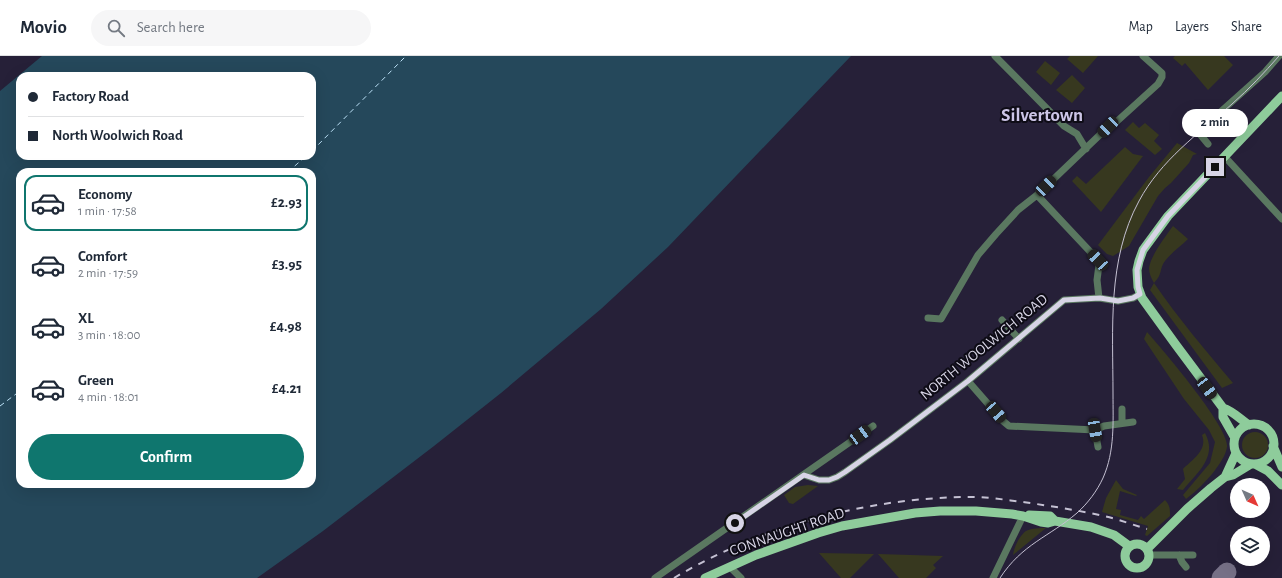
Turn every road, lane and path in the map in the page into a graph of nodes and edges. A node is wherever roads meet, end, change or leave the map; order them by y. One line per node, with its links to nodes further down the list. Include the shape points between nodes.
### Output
1 (995, 56): 6 (street, via 1064,126 1077,134)
2 (1144, 56): 6 (street, via 1162,73 1162,77 1133,108 1108,127)
3 (1279, 56): 5 (street, via 1265,72 1196,130)
4 (1282, 96): 7 (main road)
5 (1208, 144)
6 (1086, 149): 8 (street)
7 (1225, 157): 9 (street); 10 (main road, via 1168,216 1143,250 1137,270)
8 (1037, 195): 11 (street, via 1098,260 1097,280); 12 (street, via 1018,210 978,255 941,319)
9 (1282, 219)
10 (1140, 294): 11 (street, NORTH WOOLWICH ROAD, via 1118,301); 16 (main road)
11 (1100, 298): 14 (street, NORTH WOOLWICH ROAD, via 1064,300)
12 (928, 318)
13 (1002, 320): 14 (street)
14 (1019, 339): 15 (street, NORTH WOOLWICH ROAD)
15 (968, 381): 22 (street, via 1009,426); 29 (street, NORTH WOOLWICH ROAD, via 837,477 819,480)
16 (1223, 408): 20 (main road); 23 (main road, via 1223,417)
17 (1122, 409): 19 (street)
18 (1133, 422): 19 (street)
19 (1122, 424): 22 (street)
20 (1249, 425): 23 (main road, via 1238,432); 24 (main road, via 1264,427 1273,439)
21 (873, 426): 29 (street)
22 (1095, 430): 25 (street)
23 (1235, 438): 26 (main road)
24 (1273, 446): 27 (main road, via 1266,460); 28 (main road)
25 (1098, 447)
26 (1236, 453): 27 (main road, via 1243,461); 30 (main road)
27 (1253, 464): 30 (main road); 31 (main road, via 1268,471)
28 (1282, 467)
29 (804, 475): 39 (street)
30 (1224, 477): 34 (main road, via 1199,497)
31 (1282, 485)
32 (1023, 516): 33 (main road, CONNAUGHT ROAD, via 1041,522 1055,521 1104,530); 37 (main road, CONNAUGHT ROAD, via 976,511 940,511 871,520 842,526 756,555); 42 (street)
33 (1129, 546): 34 (main road, CONNAUGHT ROAD, via 1140,544); 34 (main road, via 1124,555 1132,567 1141,568 1146,565)
34 (1148, 552): 35 (street, CONNAUGHT ROAD)
35 (1181, 555): 36 (street, CONNAUGHT ROAD); 38 (street)
36 (1193, 555)
37 (732, 566): 40 (main road, CONNAUGHT ROAD); 41 (street)
38 (1186, 567)
39 (656, 578)
40 (705, 578)
41 (741, 578)
42 (993, 578)

